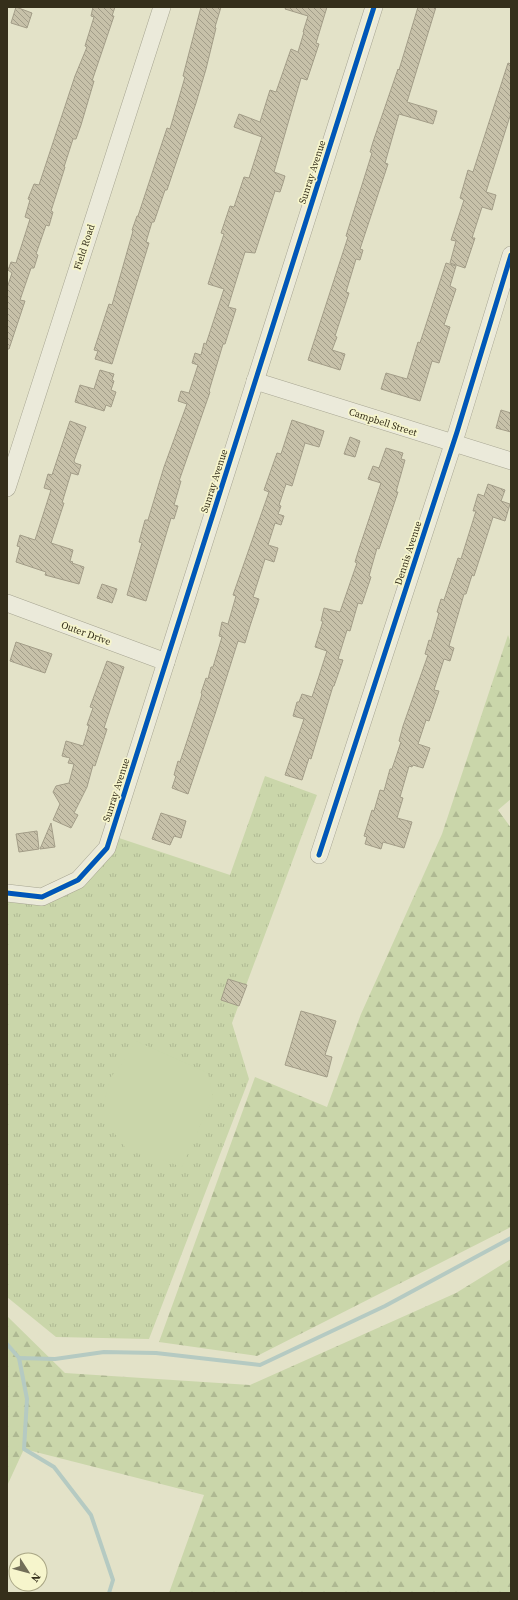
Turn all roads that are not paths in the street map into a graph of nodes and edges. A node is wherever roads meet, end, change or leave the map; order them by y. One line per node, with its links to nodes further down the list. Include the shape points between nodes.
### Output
1 (162, 7): 7 (street, Field Road)
2 (374, 7): 4 (street, Sunray Avenue)
3 (511, 255): 5 (street, Dennis Avenue)
4 (255, 381): 5 (street, Campbell Street); 9 (street, Sunray Avenue)
5 (453, 444): 6 (street, Campbell Street); 10 (street, Dennis Avenue)
6 (511, 461)
7 (7, 488)
8 (7, 603): 9 (street, Outer Drive)
9 (166, 662): 11 (street, Sunray Avenue, via 107,848 78,880 42,896)
10 (319, 855)
11 (7, 893)

